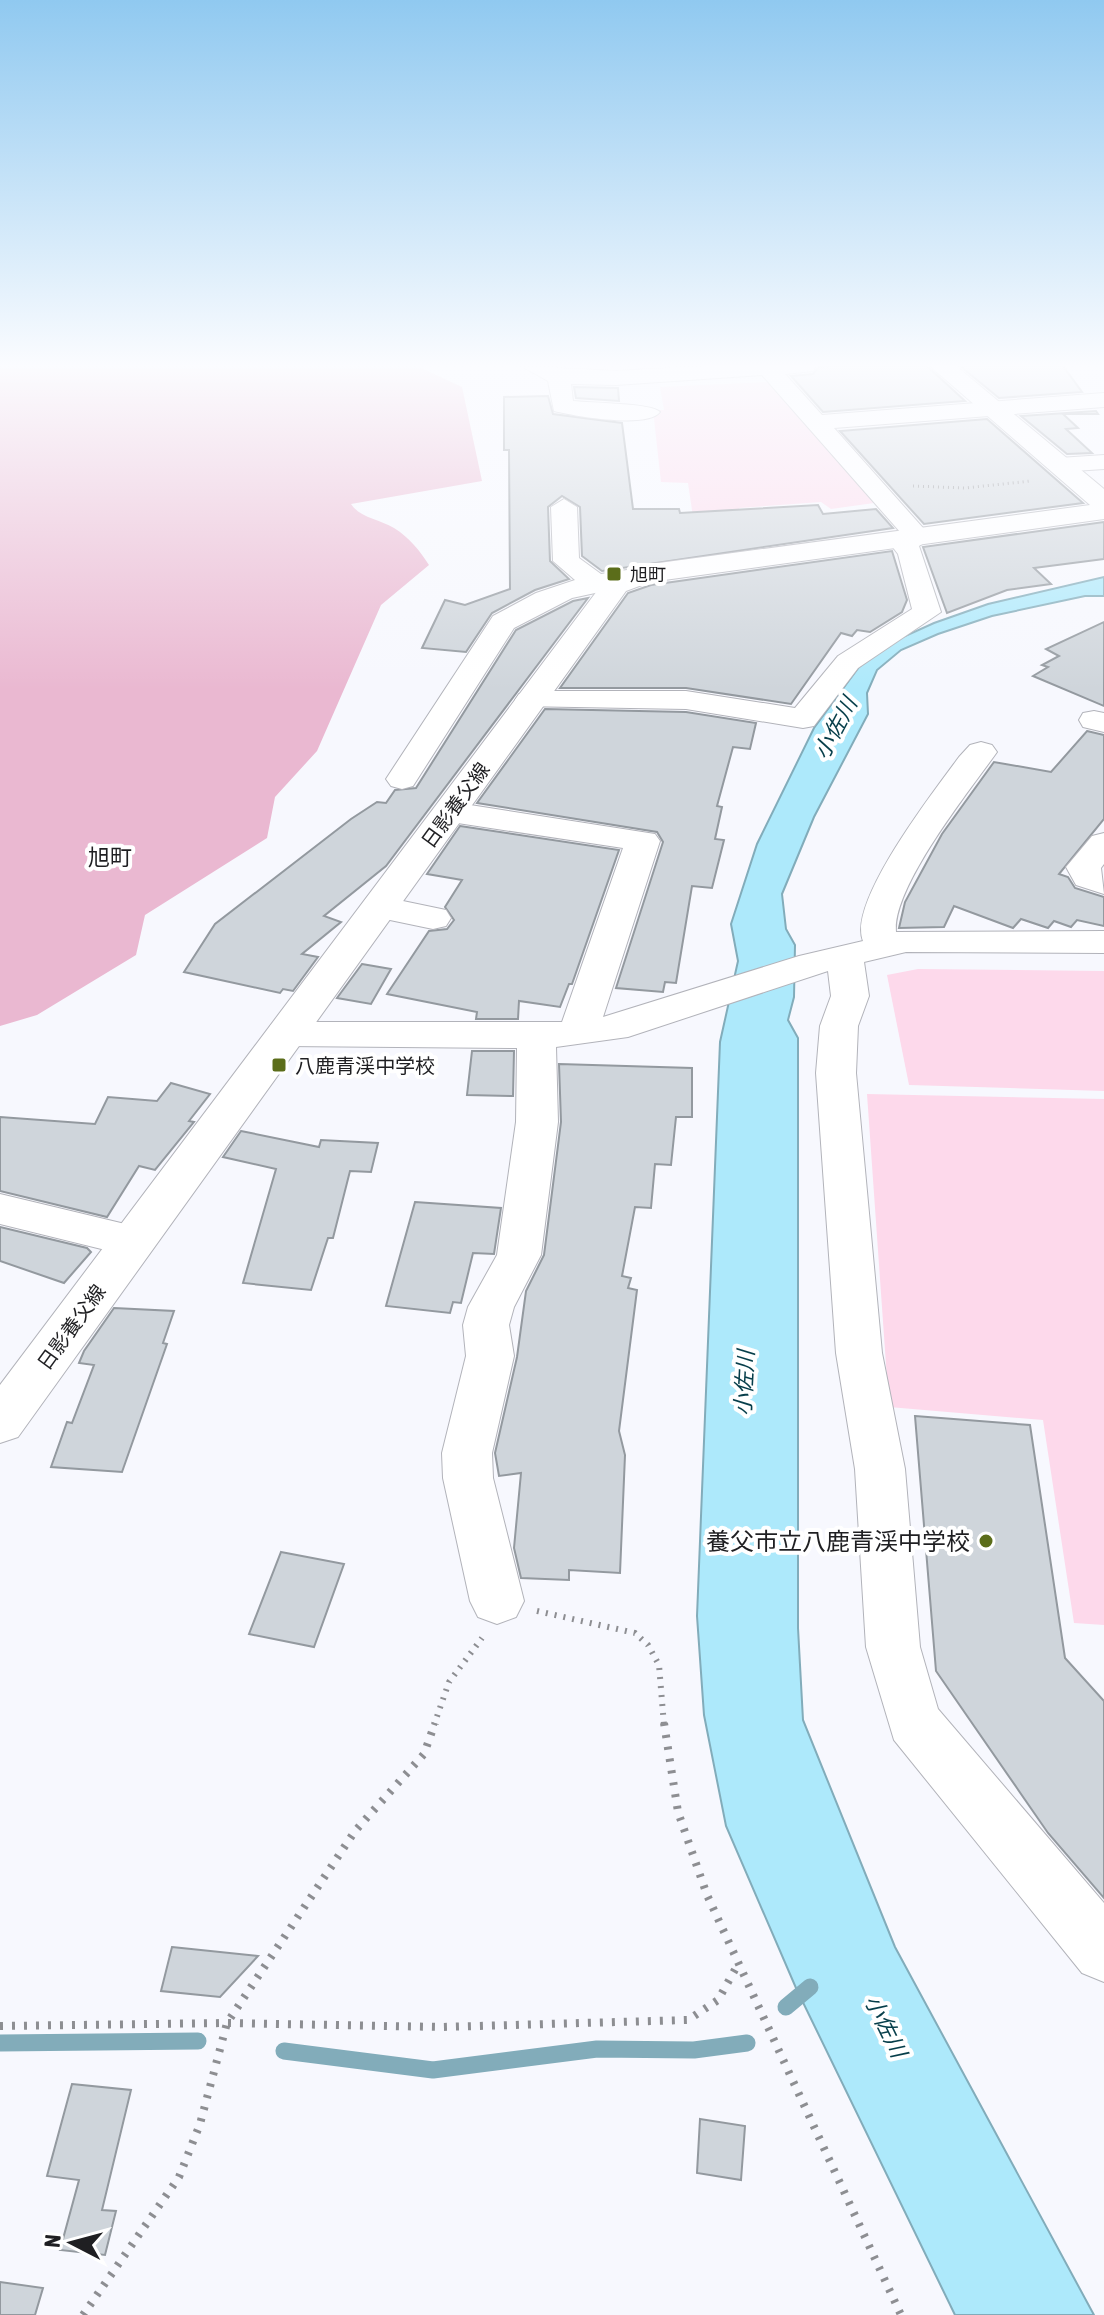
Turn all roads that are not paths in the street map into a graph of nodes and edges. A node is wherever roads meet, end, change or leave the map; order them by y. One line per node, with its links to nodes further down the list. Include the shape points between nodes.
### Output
1 (863, 474): 6 (street)
2 (1069, 474): 3 (main road)
3 (1104, 503)
4 (564, 507): 7 (street, via 566,561)
5 (1104, 511): 6 (main road)
6 (910, 540): 7 (main road); 8 (street, via 927,612 848,662 803,719 686,700)
7 (612, 581): 8 (main road, 日影養父線); 10 (street, via 526,608 503,622)
8 (530, 700): 11 (main road, 日影養父線)
9 (981, 752): 17 (street, via 952,786 876,926)
10 (402, 779)
11 (451, 812): 14 (main road, 日影養父線); 19 (street, via 646,833)
12 (1104, 843): 13 (street, via 1083,867 1088,878)
13 (1104, 883)
14 (379, 907): 15 (street); 18 (main road, 日影養父線)
15 (433, 918)
16 (1104, 942): 17 (street, via 955,939)
17 (847, 955): 19 (street, via 614,1028); 24 (street, via 850,996 839,1026 836,1073 859,1353 880,1469 893,1647 914,1722)
18 (285, 1034): 19 (street); 21 (main road, 日影養父線)
19 (557, 1034): 23 (street, via 537,1122 519,1255 486,1325 490,1356 467,1453)
20 (0, 1209): 21 (street)
21 (134, 1241): 22 (main road, 日影養父線)
22 (0, 1423)
23 (497, 1601)
24 (1104, 1951)

